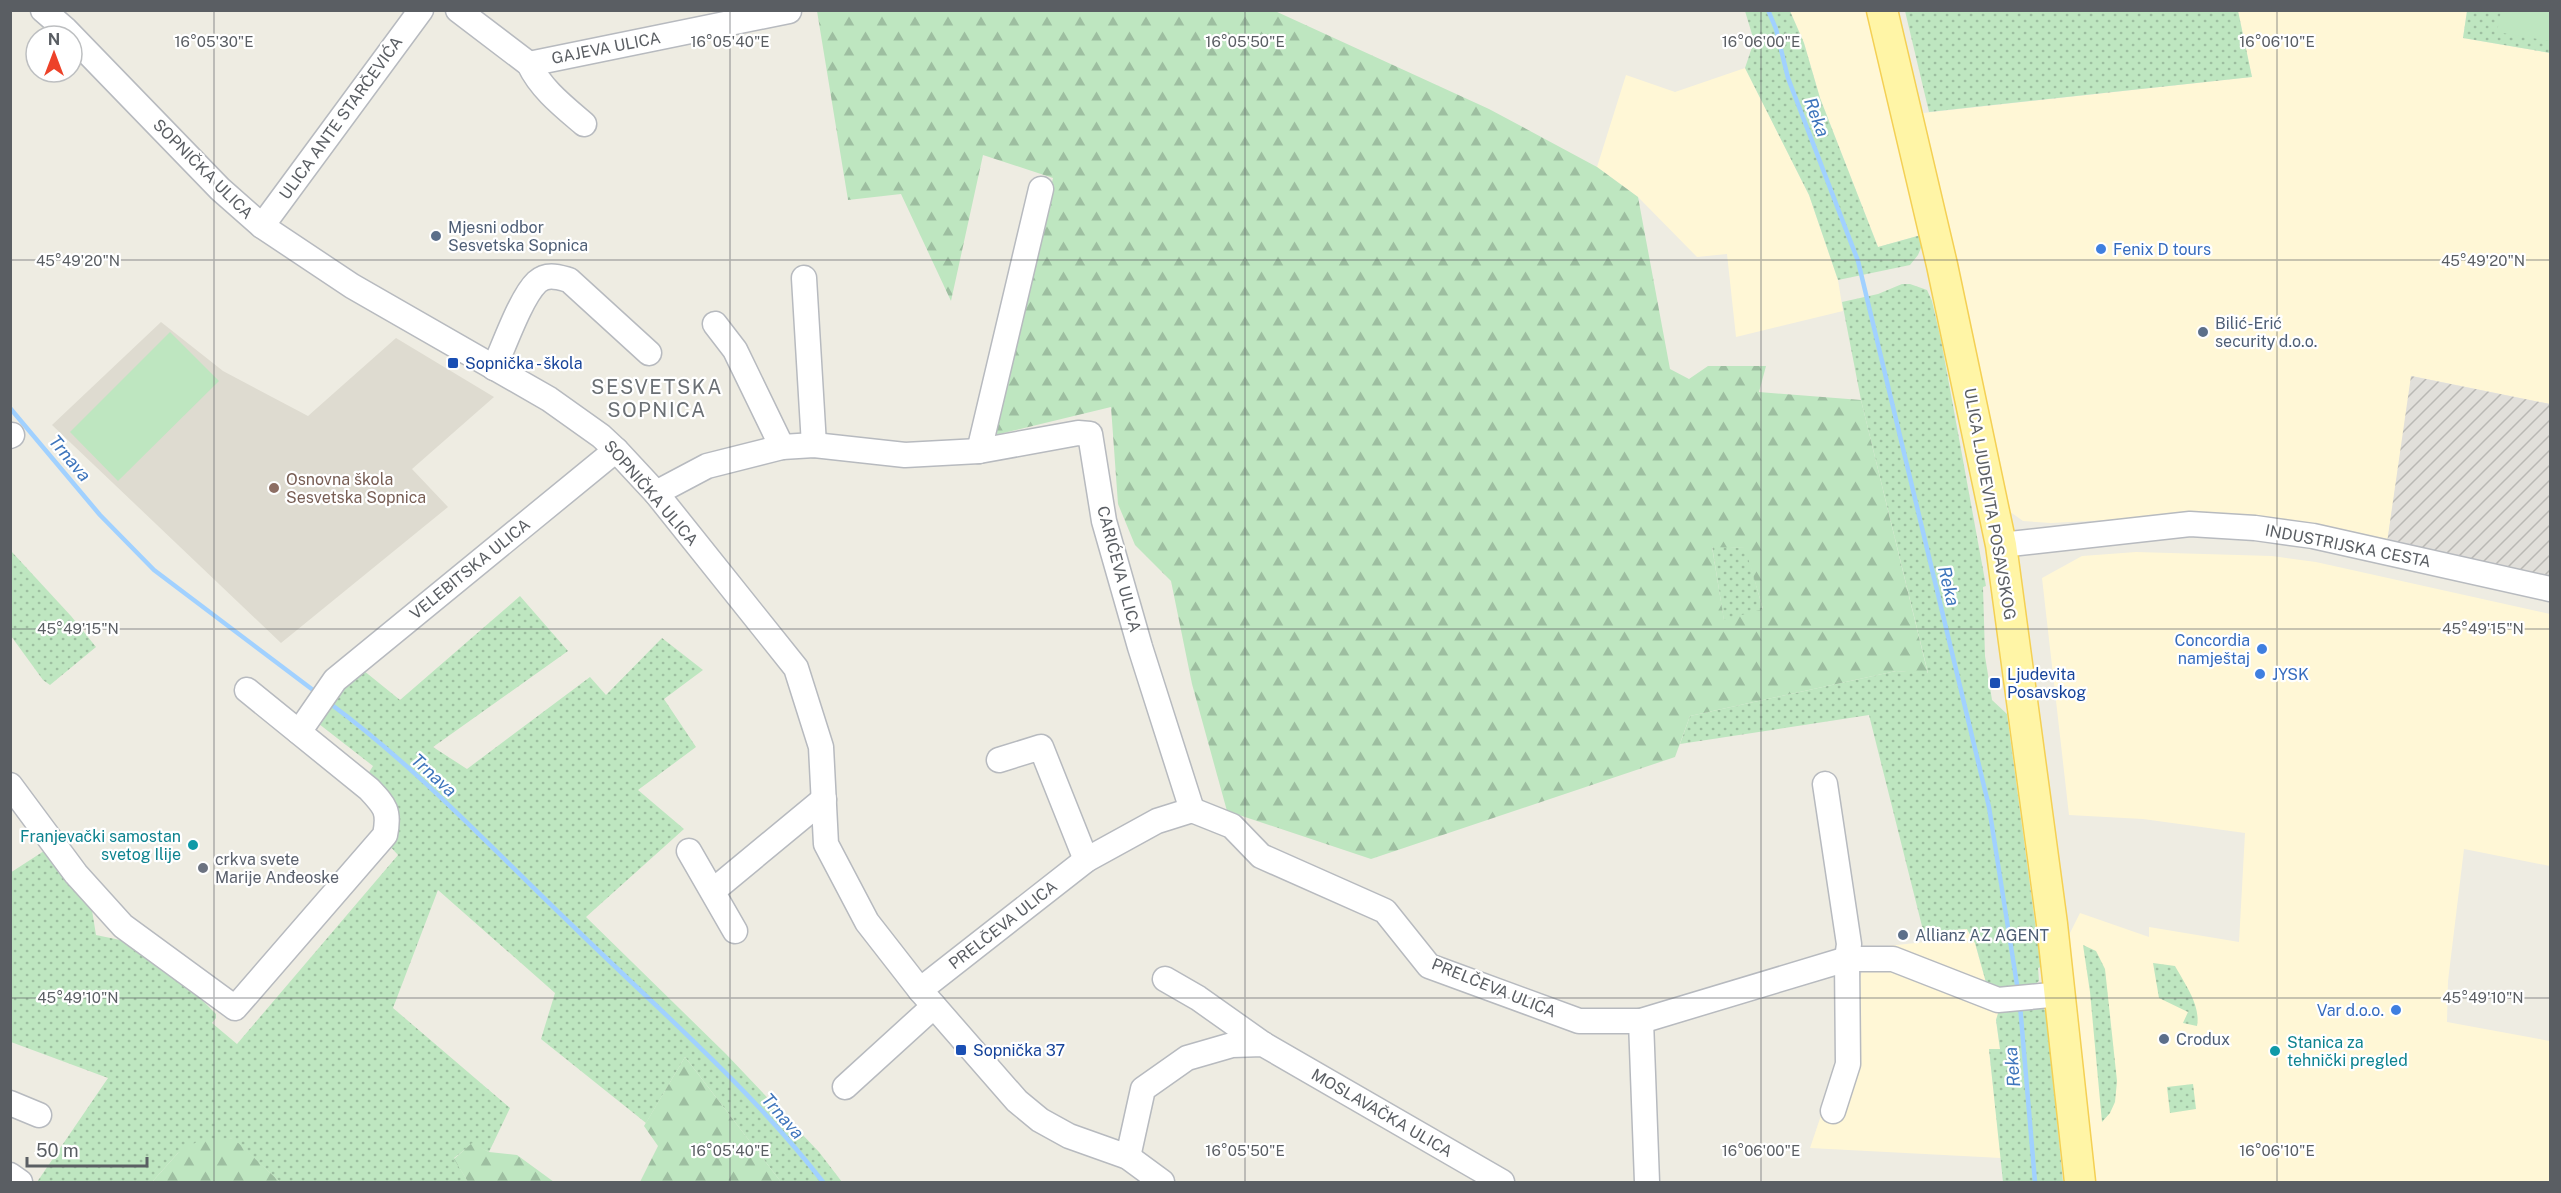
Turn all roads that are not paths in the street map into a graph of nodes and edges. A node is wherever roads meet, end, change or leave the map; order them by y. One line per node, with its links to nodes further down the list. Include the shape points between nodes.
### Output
1 (43, 10): 6 (street, SOPNIČKA ULICA)
2 (458, 10): 7 (street, GAJEVA ULICA)
3 (1882, 10): 20 (main road, ULICA LJUDEVITA POSAVSKOG)
4 (789, 11): 7 (street, GAJEVA ULICA)
5 (408, 16): 10 (street, ULICA ANTE STARČEVIĆA)
6 (68, 20): 10 (street, SOPNIČKA ULICA, via 220,189)
7 (529, 64): 8 (street, GAJEVA ULICA, via 534,76)
8 (584, 124)
9 (1041, 189): 18 (street)
10 (262, 226): 14 (street, SOPNIČKA ULICA, via 352,286)
11 (804, 278): 15 (street)
12 (716, 324): 16 (street, via 735,350)
13 (649, 353): 14 (street, via 569,280 553,275 538,281 526,297)
14 (494, 368): 17 (street, SOPNIČKA ULICA, via 577,417)
15 (814, 445): 16 (street, CARIĆEVA ULICA); 18 (street, CARIĆEVA ULICA, via 905,455)
16 (783, 447): 19 (street, CARIĆEVA ULICA, via 707,466)
17 (616, 450): 19 (street, SOPNIČKA ULICA); 23 (street, VELEBITSKA ULICA, via 344,672)
18 (979, 451): 28 (street, CARIĆEVA ULICA, via 1090,434 1104,521)
19 (656, 493): 27 (street, SOPNIČKA ULICA, via 796,668 822,747)
20 (2001, 545): 21 (street, INDUSTRIJSKA CESTA, via 2190,524 2255,528 2313,536); 35 (main road, ULICA LJUDEVITA POSAVSKOG)
21 (2550, 589)
22 (247, 690): 23 (street)
23 (299, 732): 26 (street, via 383,804 388,819 385,835 235,1008 123,927 76,874)
24 (999, 760): 30 (street, via 1041,747)
25 (1825, 784): 33 (street, via 1849,944)
26 (10, 785)
27 (824, 799): 31 (street); 36 (street, SOPNIČKA ULICA, via 826,844 867,922)
28 (1192, 810): 30 (street, PRELČEVA ULICA, via 1157,821); 37 (street, PRELČEVA ULICA, via 1232,826 1261,856 1385,911 1429,966 1579,1021)
29 (689, 851): 31 (street)
30 (1086, 860): 36 (street, PRELČEVA ULICA)
31 (714, 890): 32 (street)
32 (735, 931)
33 (1847, 959): 35 (street, PRELČEVA ULICA, via 1893,959 1998,999); 37 (street, PRELČEVA ULICA); 41 (street, via 1848,1064)
34 (1165, 979): 38 (street, MOSLAVAČKA ULICA)
35 (2051, 995): 49 (main road, ULICA LJUDEVITA POSAVSKOG)
36 (927, 998): 39 (street); 43 (street, SOPNIČKA ULICA, via 1017,1101 1040,1120 1069,1136)
37 (1641, 1021): 48 (street)
38 (1263, 1044): 43 (street, via 1232,1046 1187,1058 1143,1089); 47 (street, MOSLAVAČKA ULICA)
39 (845, 1087)
40 (10, 1103): 42 (street)
41 (1833, 1111)
42 (39, 1115)
43 (1128, 1157): 46 (street, SOPNIČKA ULICA)
44 (10, 1175): 45 (street)
45 (20, 1182)
46 (1162, 1182)
47 (1502, 1182)
48 (1647, 1182)
49 (2080, 1182)

